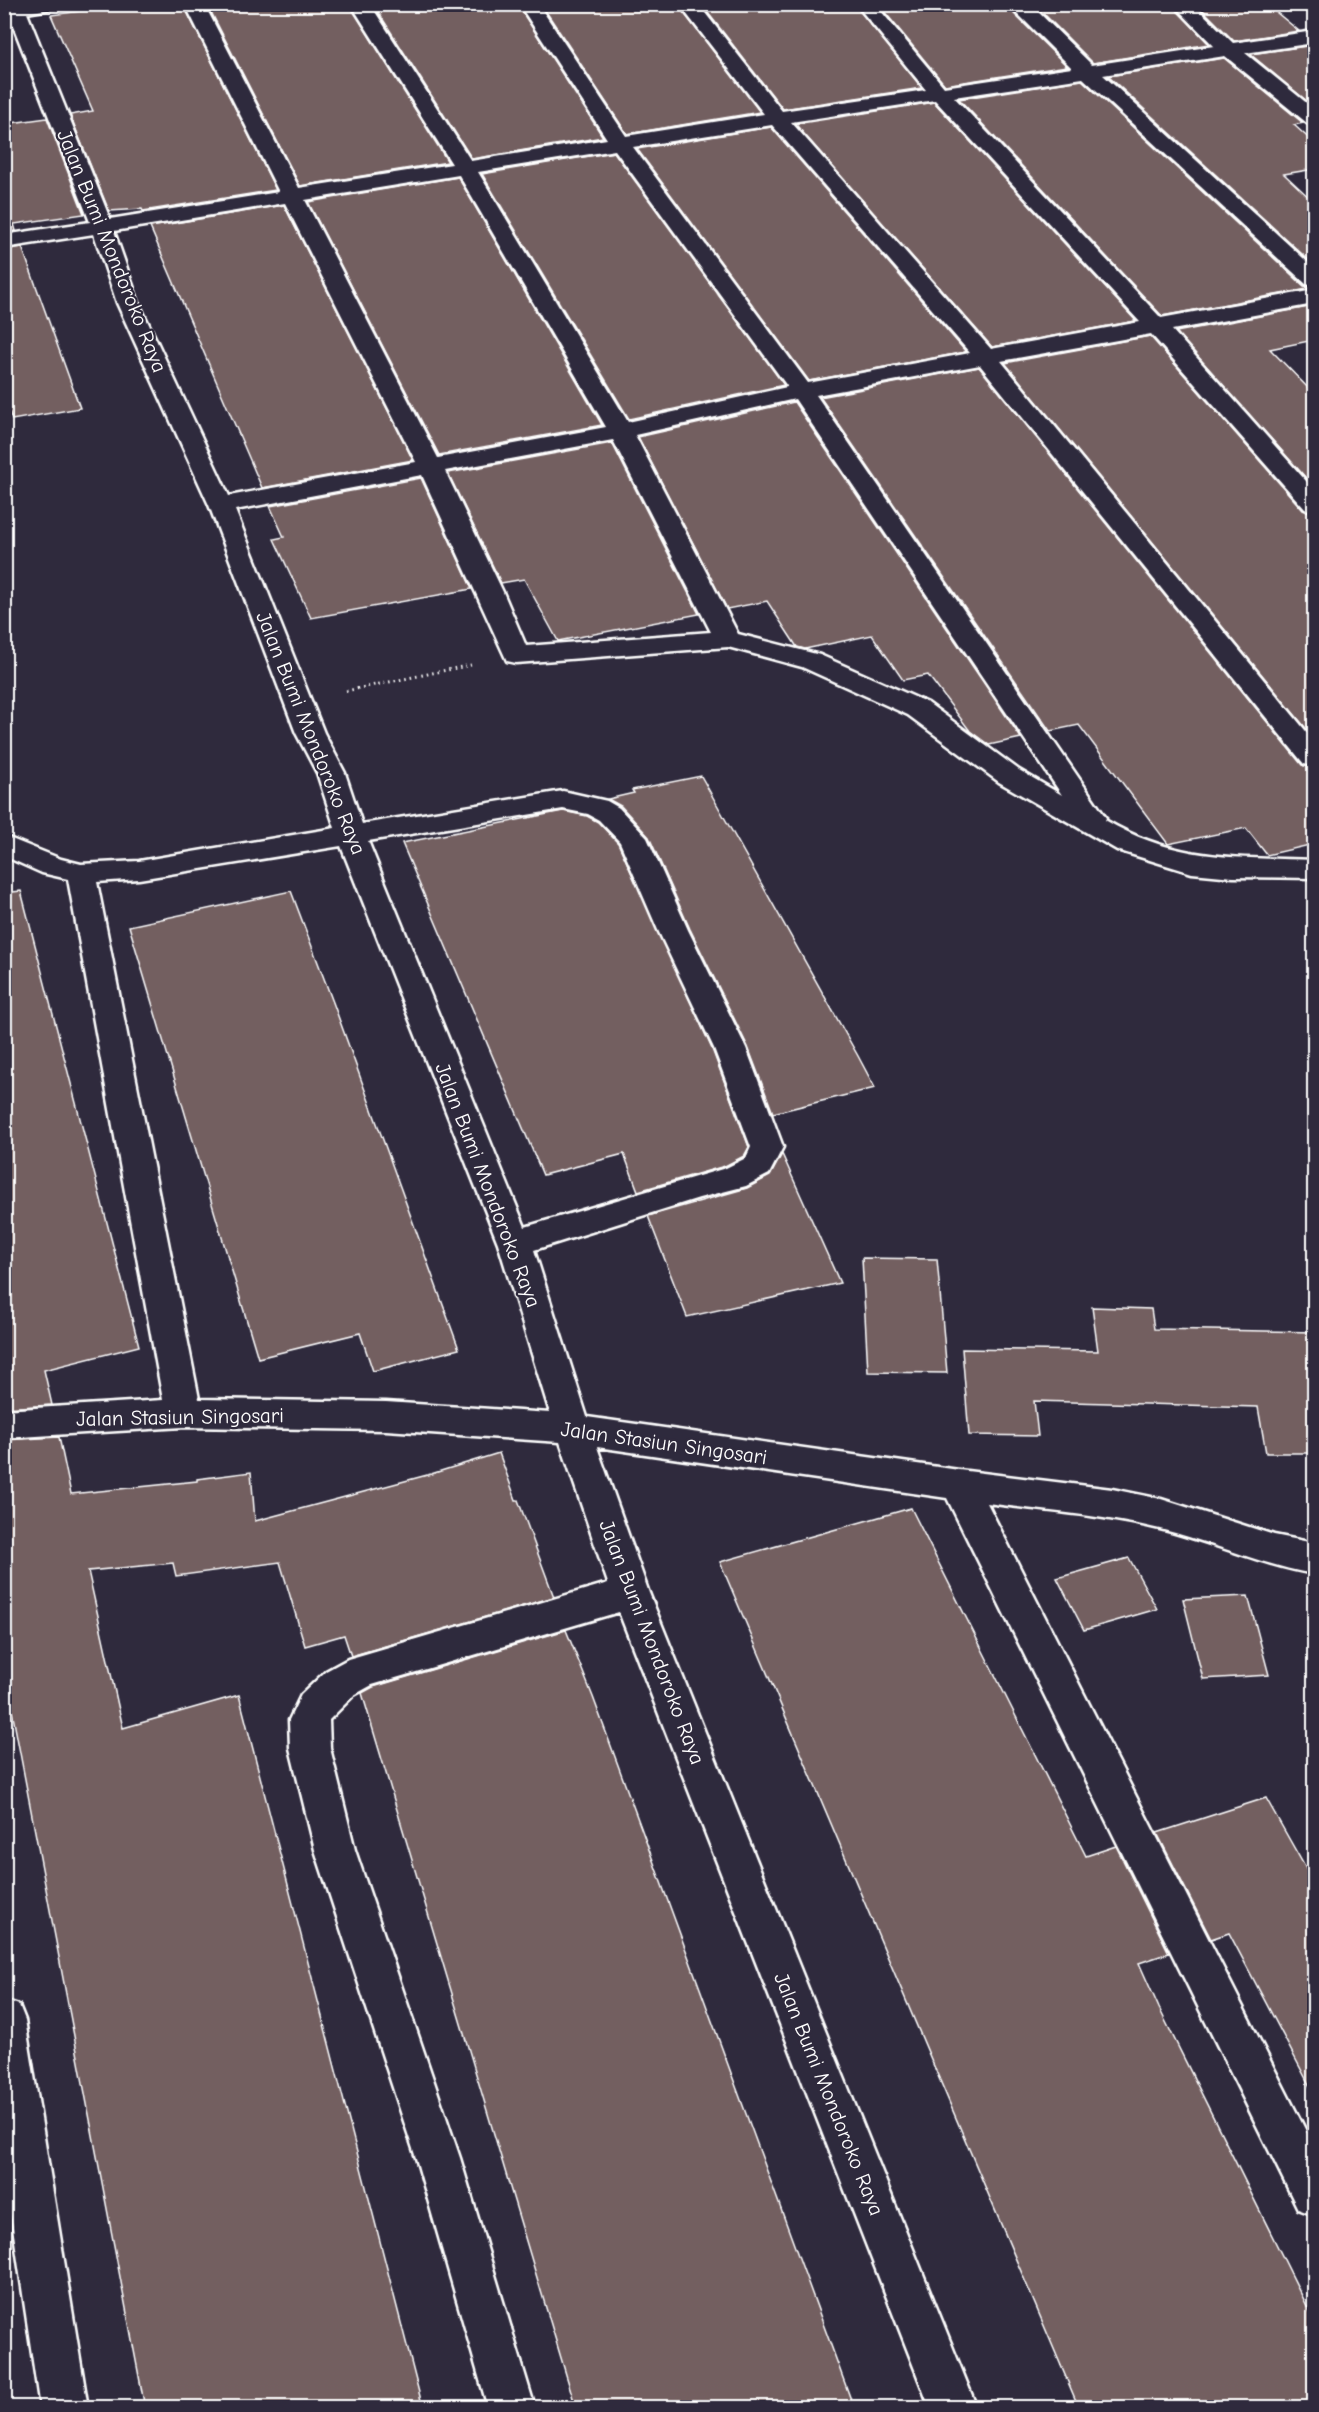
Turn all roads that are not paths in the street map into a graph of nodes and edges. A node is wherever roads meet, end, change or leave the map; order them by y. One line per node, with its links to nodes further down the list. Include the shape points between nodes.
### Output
1 (48, 4): 8 (street)
2 (194, 4): 18 (street)
3 (360, 4): 17 (street)
4 (528, 4): 16 (street)
5 (688, 4): 14 (street)
6 (864, 4): 13 (street)
7 (1182, 4): 11 (street)
8 (12, 8): 19 (street, Jalan Bumi Mondoroko Raya)
9 (1023, 8): 12 (street)
10 (1314, 38): 11 (street)
11 (1230, 51): 12 (street); 15 (street)
12 (1087, 71): 13 (street); 21 (street)
13 (940, 94): 14 (street); 23 (street)
14 (777, 118): 16 (street); 24 (street)
15 (1314, 119)
16 (620, 143): 17 (street); 25 (street)
17 (466, 170): 18 (street); 26 (street)
18 (290, 195): 19 (street); 27 (street)
19 (102, 226): 20 (street); 29 (street, Jalan Bumi Mondoroko Raya, via 128,303)
20 (4, 242)
21 (1314, 279)
22 (1314, 297): 23 (street)
23 (1156, 326): 24 (street); 28 (street)
24 (985, 357): 25 (street); 31 (street)
25 (802, 391): 26 (street); 33 (street)
26 (621, 431): 27 (street); 30 (street)
27 (431, 468): 29 (street); 30 (street, via 516,655)
28 (1314, 504)
29 (221, 505): 32 (street, Jalan Bumi Mondoroko Raya)
30 (728, 639): 33 (street, via 811,661 918,709 1009,776)
31 (1314, 759)
32 (347, 821): 36 (street, via 140,870); 37 (street, Jalan Bumi Mondoroko Raya); 37 (street, via 563,800 582,802 609,814 633,838 730,1048 765,1134 767,1147 758,1166 734,1178)
33 (1100, 830): 35 (street, via 1158,855 1192,864)
34 (4, 845): 36 (street, via 52,866)
35 (1314, 869)
36 (81, 873): 38 (street)
37 (515, 1243): 40 (street, Jalan Bumi Mondoroko Raya)
38 (183, 1413): 39 (street, Jalan Stasiun Singosari); 40 (street, Jalan Stasiun Singosari, via 386,1416)
39 (4, 1424)
40 (573, 1429): 41 (street, Jalan Stasiun Singosari); 43 (street, Jalan Bumi Mondoroko Raya)
41 (959, 1485): 42 (street, Jalan Stasiun Singosari, via 1161,1514 1274,1551); 45 (street)
42 (1314, 1558)
43 (630, 1593): 47 (street, via 362,1671 340,1683 315,1707 309,1720 310,1748 335,1850 438,2157); 48 (street, Jalan Bumi Mondoroko Raya)
44 (4, 2020): 46 (street)
45 (1314, 2193)
46 (64, 2408)
47 (512, 2408)
48 (954, 2408)

